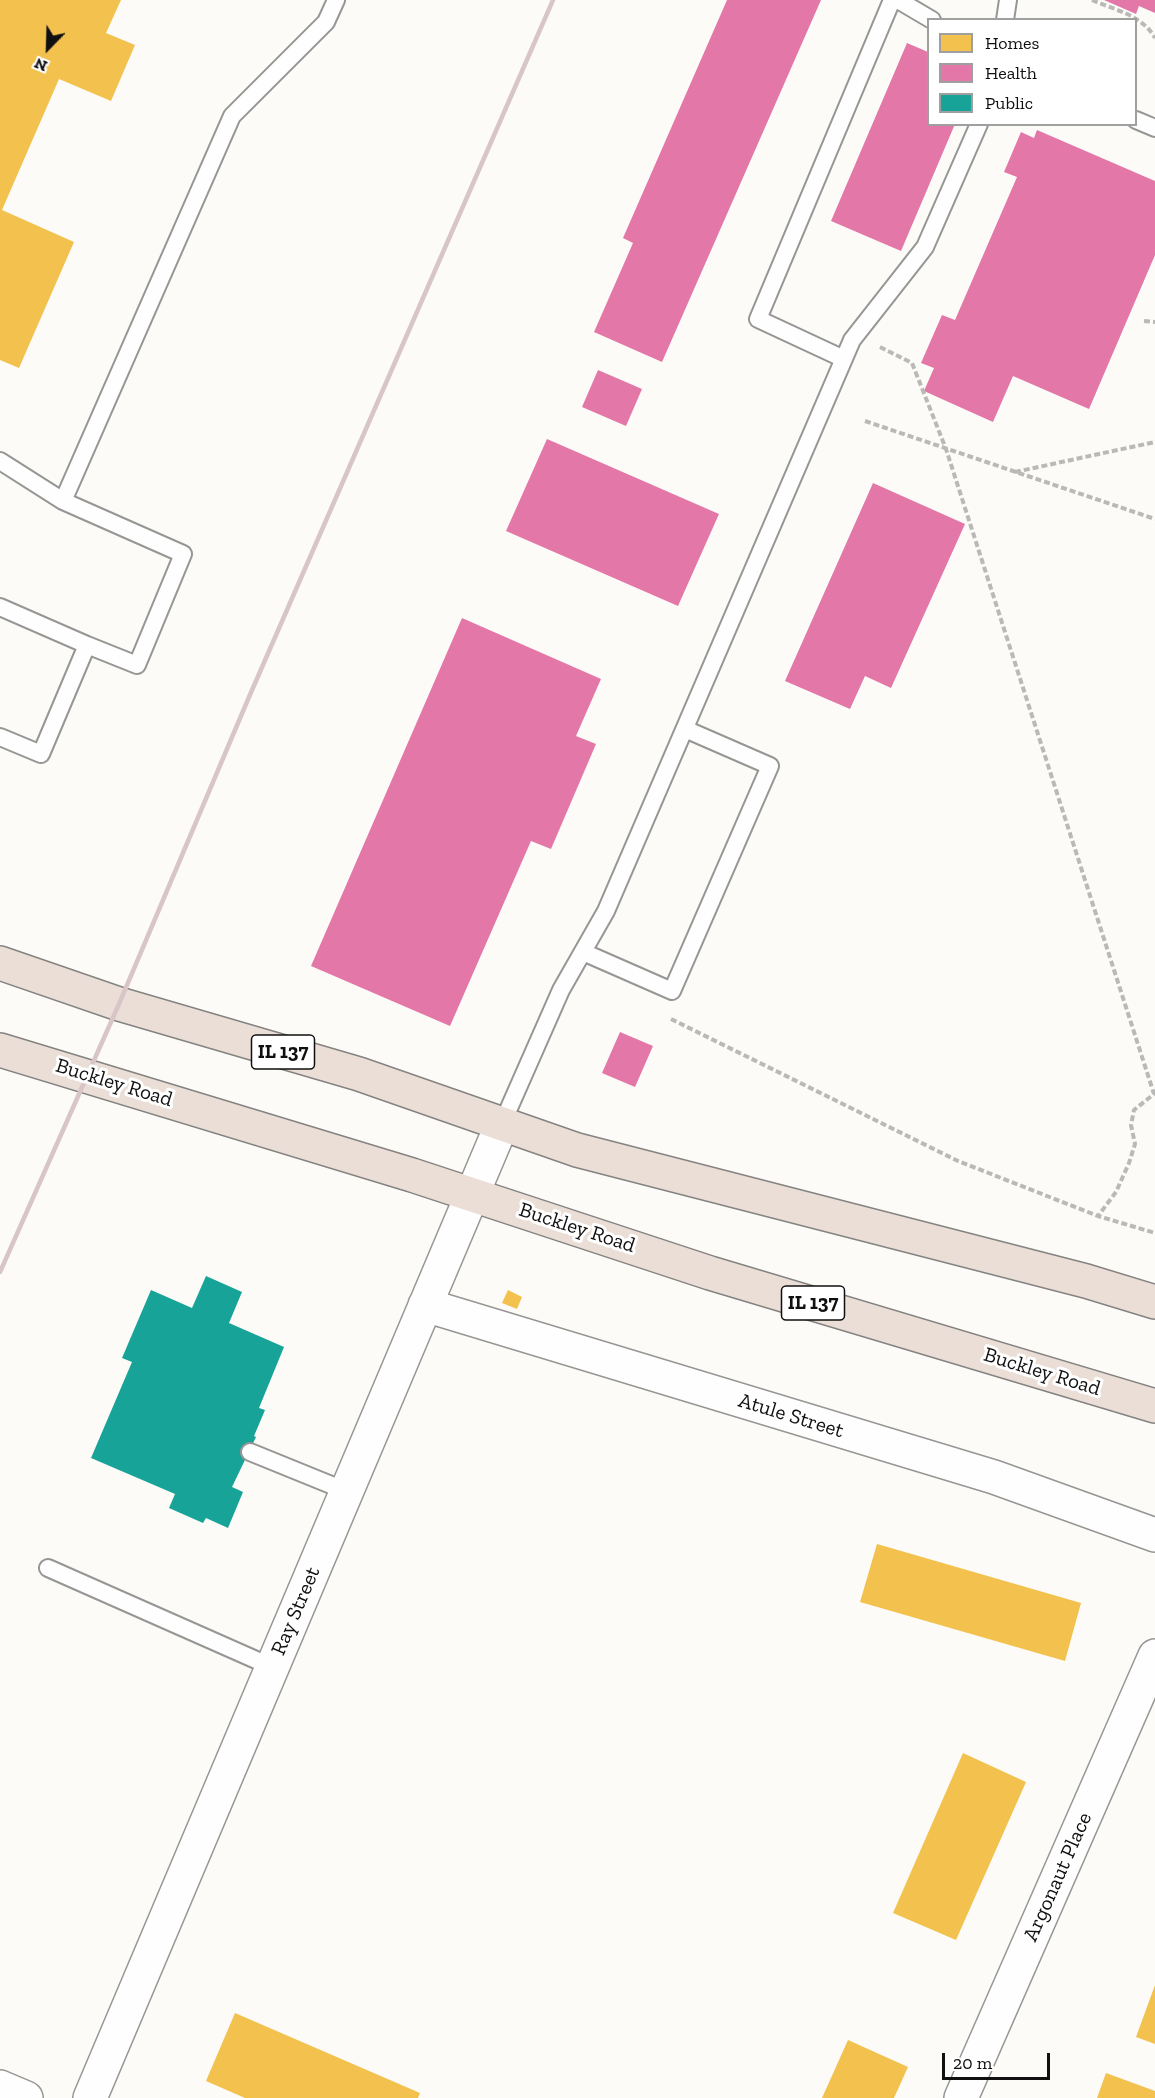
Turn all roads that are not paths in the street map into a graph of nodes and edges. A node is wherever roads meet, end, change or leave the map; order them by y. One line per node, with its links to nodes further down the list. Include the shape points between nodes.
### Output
1 (336, 0): 12 (lane, via 326,22 232,116)
2 (892, 0): 10 (lane, via 758,319)
3 (898, 0): 5 (lane)
4 (1008, 0): 6 (lane)
5 (929, 18)
6 (1005, 18)
7 (1137, 120): 9 (lane)
8 (978, 126): 10 (lane, via 925,247 852,340)
9 (1155, 128)
10 (844, 359): 15 (lane)
11 (0, 461): 12 (lane)
12 (63, 501): 14 (lane, via 183,554 137,665)
13 (0, 607): 14 (lane)
14 (87, 645): 16 (lane, via 41,754)
15 (685, 729): 17 (lane, via 606,911); 17 (lane, via 770,766 672,991)
16 (0, 736)
17 (583, 952): 20 (lane, via 556,1000)
18 (0, 963): 20 (highway, IL 137, via 119,1004 359,1074)
19 (0, 1050): 21 (highway, Buckley Road / IL 137)
20 (501, 1124): 21 (street, Ray Street); 22 (highway, IL 137, via 577,1150)
21 (472, 1194): 23 (street, Ray Street); 24 (highway, Buckley Road / IL 137, via 710,1273)
22 (1155, 1302)
23 (425, 1305): 26 (street, Ray Street); 27 (street, Atule Street, via 994,1477)
24 (1155, 1406)
25 (250, 1452): 26 (lane)
26 (346, 1491): 30 (street, Ray Street)
27 (1155, 1535)
28 (48, 1568): 30 (lane)
29 (1155, 1656): 34 (street, Argonaut Place)
30 (272, 1667): 33 (street, Ray Street)
31 (0, 2087): 32 (street)
32 (26, 2098)
33 (90, 2098)
34 (961, 2098)

